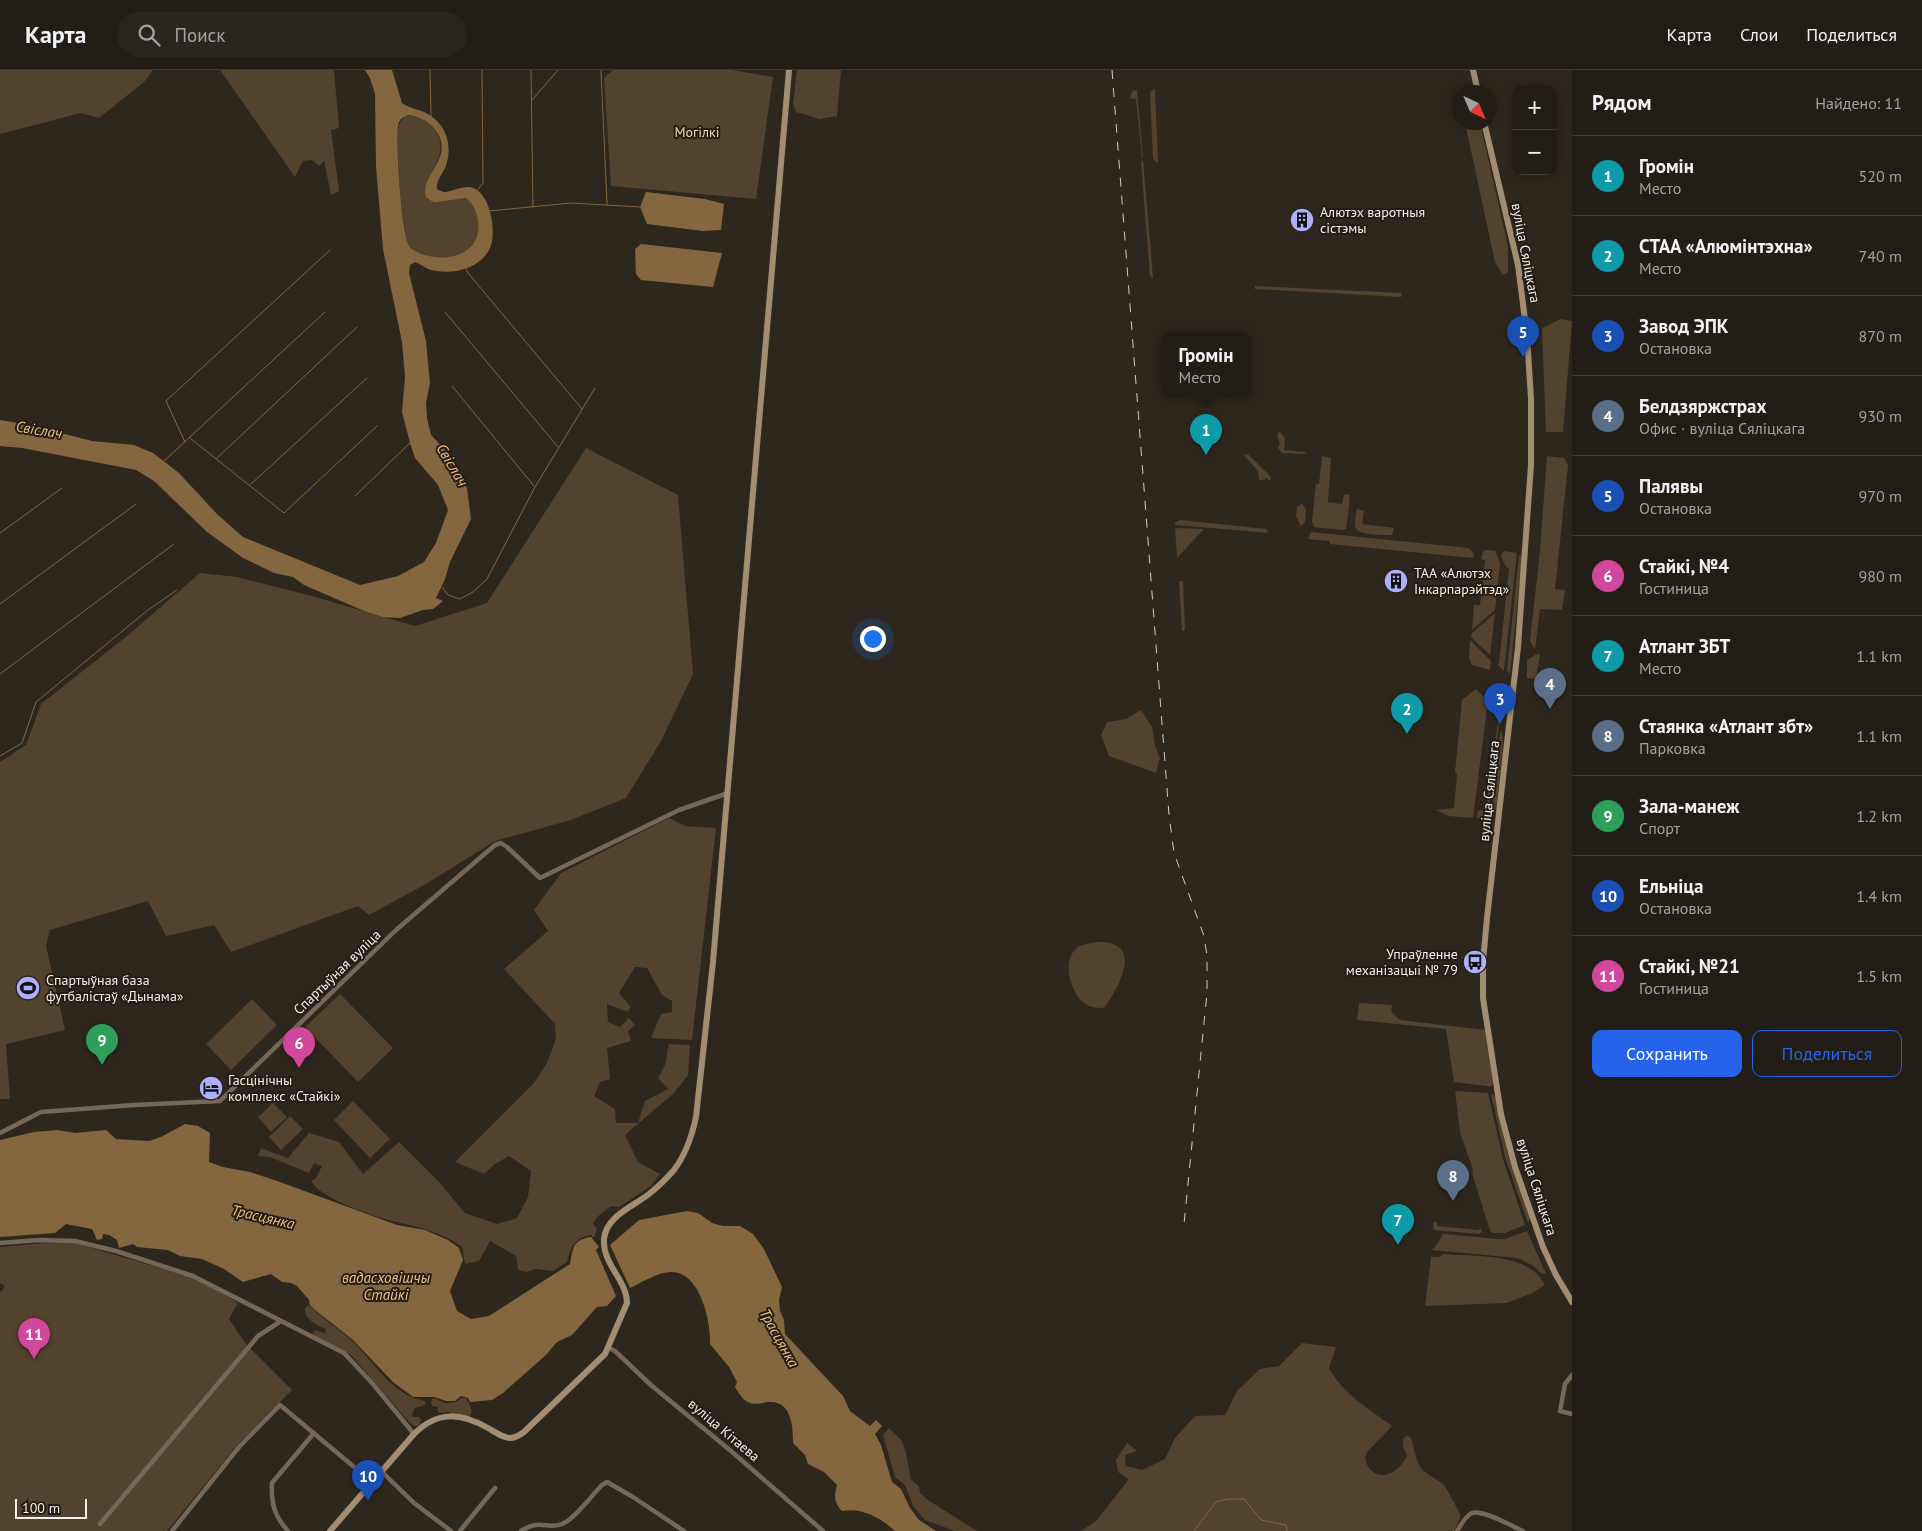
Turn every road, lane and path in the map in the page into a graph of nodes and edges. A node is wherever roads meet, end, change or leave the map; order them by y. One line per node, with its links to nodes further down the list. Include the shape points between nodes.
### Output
1 (789, 70): 5 (main road)
2 (1473, 70): 3 (main road)
3 (1476, 85)
4 (1486, 130): 8 (main road, вуліца Сяліцкага, via 1518,265 1524,308 1531,465 1518,647 1486,924 1483,998 1501,1114 1515,1167 1543,1247)
5 (728, 793): 6 (street, Спартыўная вуліца, via 679,810 540,878 507,846 495,845 396,930 220,1101 41,1112); 10 (main road, via 695,1123 685,1152 673,1170 607,1228 606,1254 626,1295 626,1308)
6 (0, 1133)
7 (0, 1243): 9 (street, via 66,1240 95,1246 193,1276)
8 (1572, 1302)
9 (280, 1321): 14 (street, via 348,1356); 18 (street, via 258,1336)
10 (609, 1348): 14 (main road, via 524,1432 516,1436 507,1437 456,1416 433,1421); 26 (street, вуліца Кітаева)
11 (1572, 1375): 12 (street, via 1565,1384 1560,1412)
12 (1572, 1414)
13 (314, 1433): 16 (street); 19 (street, via 280,1405 239,1447); 20 (street, via 272,1483 274,1511)
14 (414, 1434): 15 (main road)
15 (382, 1472): 16 (main road); 22 (street, via 414,1503)
16 (372, 1482): 21 (main road)
17 (495, 1488): 23 (street)
18 (100, 1524)
19 (172, 1531)
20 (288, 1531)
21 (330, 1531)
22 (452, 1531)
23 (460, 1531)
24 (521, 1531): 25 (street, via 539,1524 568,1521 607,1482)
25 (684, 1531)
26 (823, 1531)
27 (1457, 1531): 28 (street, via 1472,1512 1481,1512)
28 (1523, 1531)

